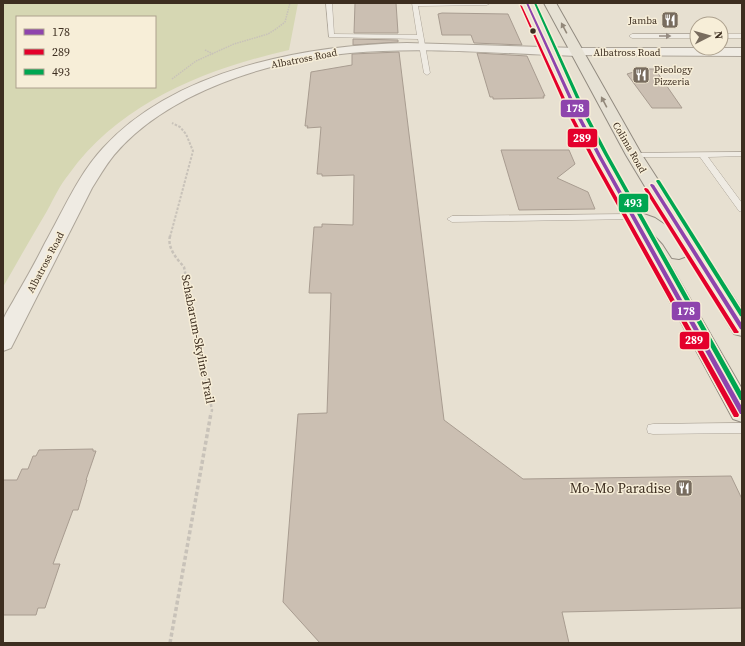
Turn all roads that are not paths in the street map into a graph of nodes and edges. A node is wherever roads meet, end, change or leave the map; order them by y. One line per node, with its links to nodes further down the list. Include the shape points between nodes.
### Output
1 (329, 3): 10 (lane, via 331,36)
2 (487, 3): 5 (lane)
3 (527, 3): 11 (main road)
4 (550, 3): 12 (main road, Colima Road, one-way to 4)
5 (415, 4): 10 (lane)
6 (632, 36): 7 (lane, one-way to 7)
7 (689, 36)
8 (729, 36): 9 (lane)
9 (742, 36)
10 (423, 42): 11 (street, Albatross Road); 14 (lane); 22 (street, Albatross Road, via 317,53 256,67 201,87 150,116 108,152 90,177)
11 (549, 52): 12 (street, Albatross Road); 19 (main road, via 579,117)
12 (577, 52): 13 (street, Albatross Road); 17 (main road, Colima Road, one-way to 12)
13 (742, 52)
14 (427, 73)
15 (702, 154): 16 (lane); 17 (lane); 18 (lane)
16 (742, 154)
17 (634, 156): 21 (main road, Colima Road)
18 (742, 209)
19 (633, 217): 20 (lane); 21 (main road, via 660,227 669,237 701,290); 23 (main road)
20 (452, 219)
21 (739, 317)
22 (3, 342)
23 (742, 412)
24 (742, 428): 25 (lane)
25 (653, 429)

